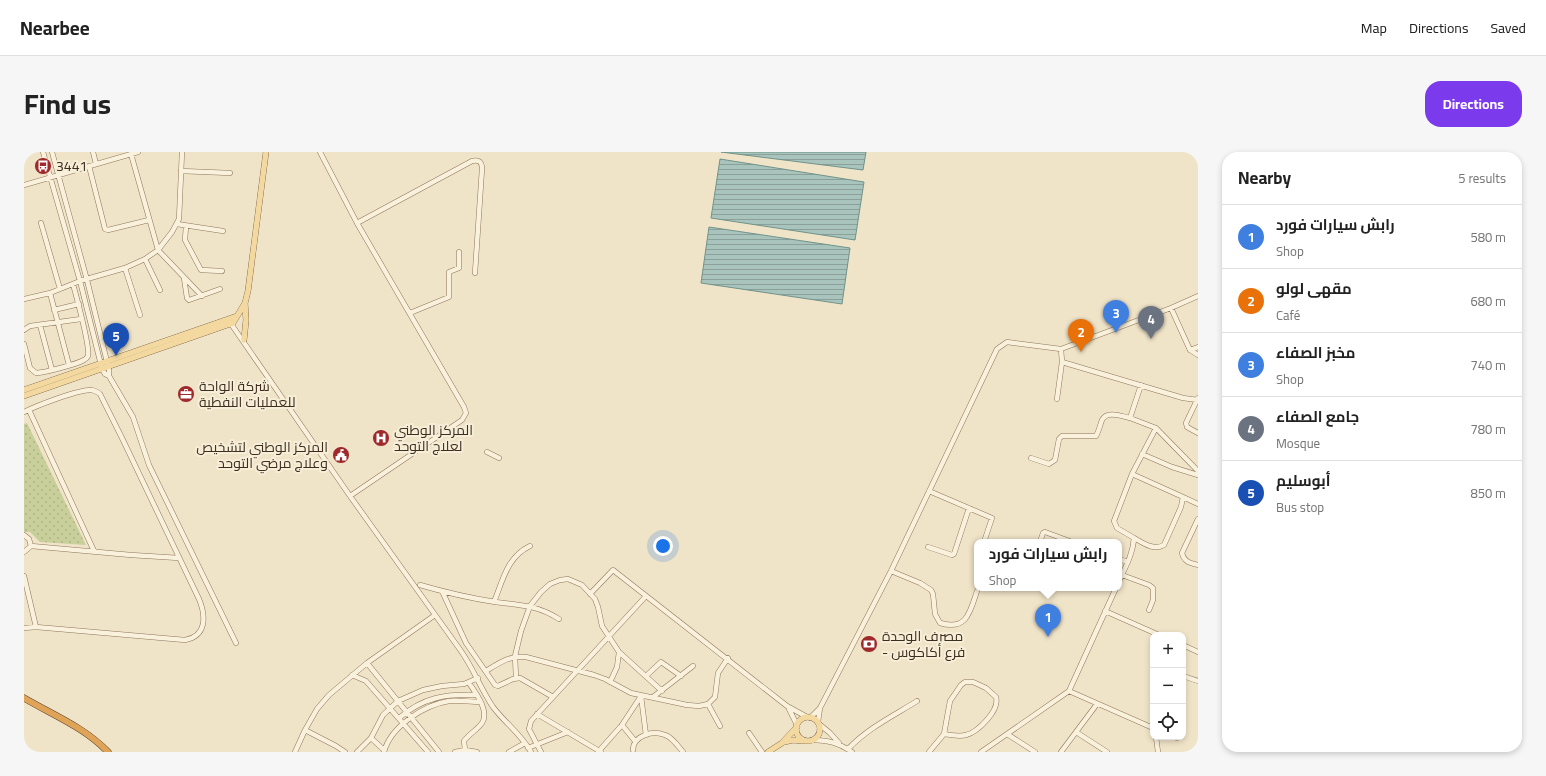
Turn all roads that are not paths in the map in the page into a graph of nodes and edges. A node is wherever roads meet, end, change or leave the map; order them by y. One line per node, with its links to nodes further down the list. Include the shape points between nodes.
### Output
1 (43, 152): 14 (street)
2 (52, 152): 13 (street)
3 (93, 152): 9 (street)
4 (138, 152): 8 (street)
5 (182, 152): 11 (street)
6 (266, 152): 39 (main road)
7 (320, 152): 18 (street)
8 (131, 154): 9 (street); 16 (street)
9 (96, 164): 10 (street)
10 (89, 166): 13 (street); 16 (street, via 105,229)
11 (182, 171): 12 (street); 19 (street)
12 (230, 173)
13 (58, 175): 14 (street); 29 (street)
14 (50, 178): 15 (street); 30 (street)
15 (24, 185)
16 (149, 220): 22 (street)
17 (41, 223): 32 (street)
18 (357, 223): 27 (street, via 472,161 480,161 482,169); 43 (street)
19 (177, 224): 20 (street); 22 (street)
20 (186, 226): 21 (street); 26 (street, via 185,240 202,270)
21 (223, 231)
22 (158, 250): 24 (street); 28 (street)
23 (459, 252): 43 (street, via 459,268 449,272 449,297)
24 (145, 259): 25 (street); 34 (street)
25 (125, 268): 29 (street); 44 (street)
26 (222, 271)
27 (475, 274)
28 (184, 278): 36 (street); 36 (street, via 188,300)
29 (87, 280): 30 (street); 58 (street)
30 (80, 281): 31 (street); 58 (street)
31 (73, 284): 32 (street); 40 (street)
32 (60, 289): 35 (street)
33 (220, 289): 36 (street)
34 (160, 290)
35 (50, 293): 38 (street); 42 (street)
36 (202, 296)
37 (1198, 296): 41 (street)
38 (24, 298)
39 (245, 303): 46 (main road); 50 (main road)
40 (79, 304): 42 (street); 45 (street)
41 (1171, 308): 53 (street); 54 (street)
42 (54, 310): 47 (street)
43 (410, 313): 77 (street, via 464,407 466,416)
44 (140, 315)
45 (81, 319): 47 (street); 57 (street, via 88,355 84,360)
46 (230, 322): 50 (street); 58 (main road)
47 (58, 323): 48 (street); 57 (street)
48 (40, 325): 49 (street, via 30,326); 59 (street)
49 (24, 330)
50 (244, 340): 77 (street)
51 (24, 344): 59 (street, via 31,370 39,373)
52 (1198, 347): 54 (street)
53 (1061, 348): 56 (street); 76 (street, via 1007,342 997,349)
54 (1190, 350): 55 (street)
55 (1198, 355)
56 (1062, 362): 60 (street); 63 (street)
57 (69, 365): 59 (street)
58 (104, 365): 61 (main road); 62 (main road); 115 (street, via 133,417 149,465)
59 (52, 370)
60 (1141, 385): 64 (street, via 1183,398); 66 (street)
61 (24, 390)
62 (24, 396)
63 (1057, 399)
64 (1198, 399): 68 (street, via 1186,423 1187,427)
65 (26, 411): 90 (street); 92 (street, via 48,401 88,390 100,394)
66 (1130, 418): 67 (street); 72 (street, via 1107,415 1103,418 1096,436 1062,436 1059,439 1055,460 1050,464)
67 (1156, 428): 70 (street); 73 (street)
68 (1198, 433)
69 (487, 452): 71 (street)
70 (1142, 454): 74 (street); 75 (street)
71 (499, 458)
72 (1032, 458)
73 (1198, 471)
74 (1132, 474): 78 (street); 83 (street, via 1114,521 1117,528)
75 (1198, 475)
76 (930, 491): 80 (street); 96 (street)
77 (350, 496): 109 (street)
78 (1184, 497): 79 (street); 83 (street, via 1164,545 1158,548)
79 (1198, 504)
80 (969, 508): 84 (street, via 992,518); 89 (street, via 954,554)
81 (1198, 519): 95 (street, via 1182,553 1187,562)
82 (24, 535): 87 (street, via 29,539)
83 (1134, 538): 94 (street, via 1134,547)
84 (985, 539)
85 (1041, 539): 86 (street, via 1045,532)
86 (1064, 539)
87 (31, 546): 90 (street); 91 (street)
88 (530, 546): 105 (street, via 516,554 510,563)
89 (928, 547)
90 (94, 551): 92 (street)
91 (24, 552)
92 (179, 558): 111 (street, via 202,606 204,616 202,628 192,638 181,640)
93 (1122, 560): 94 (street)
94 (1128, 562): 97 (street)
95 (1198, 565)
96 (891, 571): 101 (street, via 931,590 934,614 940,623 949,626 963,622); 150 (street)
97 (1122, 575): 107 (street, via 1153,588 1153,600)
98 (24, 576): 111 (street)
99 (420, 585): 100 (street)
100 (442, 591): 105 (street); 124 (street, via 466,644)
101 (977, 591)
102 (1115, 591): 108 (street)
103 (590, 594): 104 (street, via 613,570); 106 (street, via 575,581 560,580 550,584); 114 (street, via 597,603 600,622)
104 (646, 596): 114 (street); 120 (street)
105 (494, 602): 106 (street)
106 (530, 606): 110 (street); 119 (street)
107 (1149, 610)
108 (1105, 611): 113 (street); 135 (street)
109 (435, 615): 121 (street); 129 (street)
110 (559, 619)
111 (36, 627): 112 (street)
112 (24, 628)
113 (1152, 632)
114 (608, 637): 117 (street); 123 (street)
115 (236, 643)
116 (1186, 646): 118 (street)
117 (619, 652): 126 (street); 132 (street)
118 (1198, 652)
119 (515, 656): 123 (street); 124 (street); 130 (street)
120 (728, 658): 146 (street, via 718,673 715,696); 148 (street)
121 (367, 663): 125 (street); 142 (street)
122 (694, 666): 127 (street)
123 (578, 670): 132 (street); 139 (street)
124 (486, 671): 130 (street, via 496,685)
125 (352, 675): 149 (street, via 366,681); 162 (street, via 323,702)
126 (646, 676): 127 (street, via 661,662); 134 (street)
127 (681, 676): 134 (street)
128 (1186, 677): 131 (street)
129 (478, 678): 133 (street); 174 (street, via 495,709)
130 (516, 678): 139 (street, via 524,679)
131 (1198, 681)
132 (610, 682): 138 (street)
133 (469, 683): 137 (street); 142 (street, via 422,690)
134 (662, 691): 140 (street)
135 (1069, 691): 147 (street); 167 (street)
136 (453, 694): 137 (street); 143 (street); 151 (street, via 432,698)
137 (477, 695): 145 (street)
138 (641, 696): 140 (street); 158 (street); 168 (street)
139 (553, 697): 152 (street)
140 (653, 697): 146 (street, via 688,705)
141 (24, 698): 183 (highway, via 77,726)
142 (398, 701): 149 (street); 151 (street)
143 (454, 701): 145 (street); 155 (street, via 431,707)
144 (917, 701): 182 (street, via 875,726 858,739)
145 (480, 702): 178 (street, via 484,720 465,739)
146 (708, 704): 160 (street)
147 (1097, 704): 161 (street); 164 (street)
148 (787, 706): 153 (street); 159 (street)
149 (390, 708): 154 (street); 169 (street, via 379,720)
150 (820, 708): 153 (street); 156 (street)
151 (407, 712): 154 (street); 155 (street)
152 (537, 714): 163 (street); 177 (street, via 529,726)
153 (809, 717): 156 (main road); 159 (main road)
154 (399, 718): 157 (street)
155 (412, 718): 157 (street); 188 (street)
156 (818, 723): 170 (main road, via 819,734); 176 (street)
157 (404, 724): 181 (street, via 392,736); 187 (street)
158 (622, 725): 172 (street); 193 (street)
159 (797, 725): 173 (main road, via 798,735); 175 (main road)
160 (720, 726)
161 (1150, 727)
162 (305, 730): 184 (street); 185 (street)
163 (568, 732): 177 (street); 193 (street)
164 (1076, 732): 200 (street); 201 (street)
165 (749, 733): 195 (street)
166 (944, 734): 166 (street, via 950,701 965,682 973,682 986,688 996,697 996,706 978,729 966,735); 197 (street)
167 (1007, 734): 198 (street); 199 (street)
168 (646, 735): 172 (street); 194 (street, via 665,735)
169 (371, 738): 181 (street); 186 (street)
170 (812, 740): 173 (main road); 176 (street)
171 (1156, 740): 202 (street)
172 (635, 741): 180 (street)
173 (805, 741): 175 (main road, via 793,740)
174 (525, 743): 179 (street); 191 (street)
175 (782, 743): 196 (main road)
176 (839, 743): 182 (street)
177 (537, 745): 179 (street); 192 (street)
178 (465, 750): 189 (street); 190 (street)
179 (530, 750)
180 (633, 750)
181 (384, 751)
182 (850, 751)
183 (108, 752)
184 (295, 752)
185 (345, 752)
186 (357, 752)
187 (428, 752)
188 (439, 752)
189 (455, 752)
190 (477, 752)
191 (509, 752)
192 (541, 752)
193 (600, 752)
194 (683, 752)
195 (762, 752)
196 (768, 752)
197 (929, 752)
198 (983, 752)
199 (1035, 752)
200 (1061, 752)
201 (1106, 752)
202 (1158, 752)

